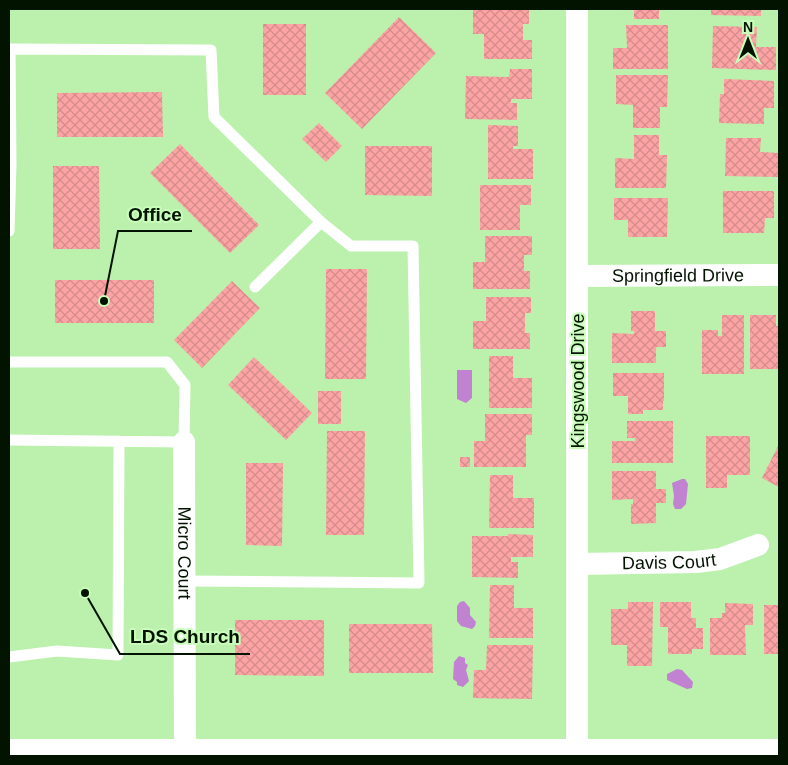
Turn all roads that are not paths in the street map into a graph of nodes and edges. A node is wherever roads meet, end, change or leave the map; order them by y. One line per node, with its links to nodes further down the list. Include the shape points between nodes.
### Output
1 (577, 9): 6 (street, Kingswood Drive)
2 (9, 49): 3 (lane, via 211,50 214,116); 4 (lane)
3 (320, 222): 7 (lane); 14 (lane, via 350,246 413,246 419,582)
4 (9, 231)
5 (779, 275): 6 (street, Springfield Drive)
6 (578, 276): 13 (street, Kingswood Drive)
7 (255, 287)
8 (9, 362): 11 (lane, via 166,362 185,385)
9 (9, 440): 10 (lane)
10 (120, 441): 11 (lane); 15 (lane, via 118,655 57,651)
11 (184, 442): 14 (street, Micro Court)
12 (758, 545): 13 (street, Davis Court, via 720,559 696,562)
13 (578, 564): 18 (street, Kingswood Drive)
14 (185, 581): 19 (street, Micro Court)
15 (9, 657)
16 (9, 753): 19 (main road)
17 (779, 753): 18 (main road)
18 (577, 754): 19 (main road)
19 (185, 755)

